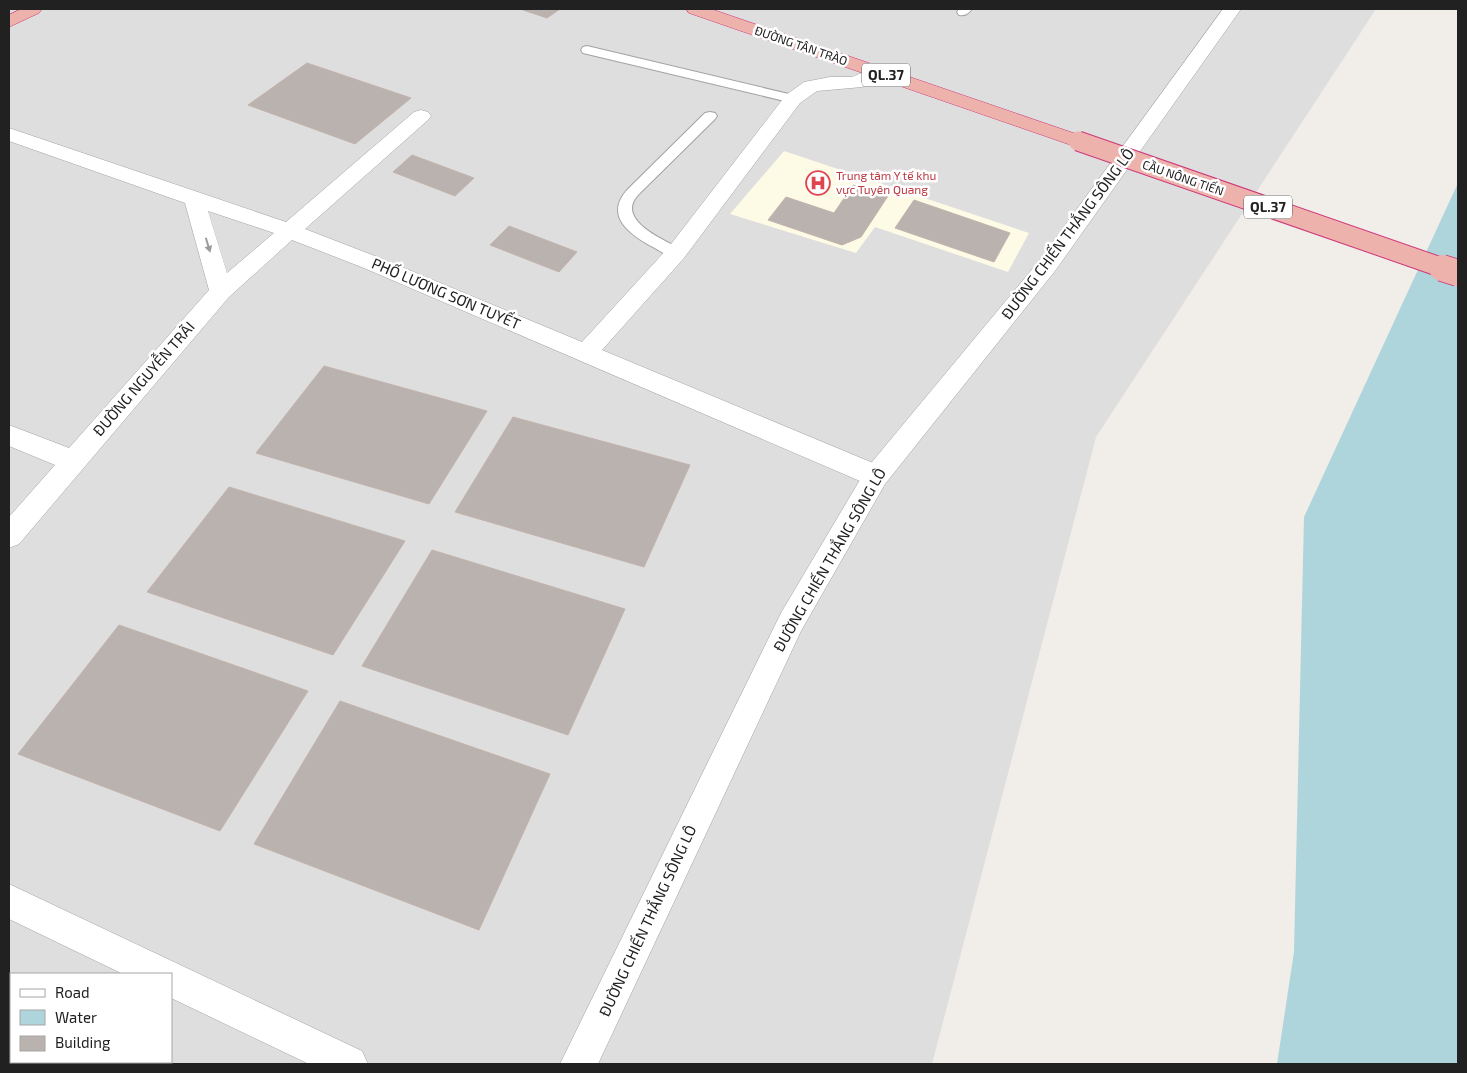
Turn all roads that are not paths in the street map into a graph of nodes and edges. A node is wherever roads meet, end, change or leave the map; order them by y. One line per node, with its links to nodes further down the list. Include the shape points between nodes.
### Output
1 (32, 9): 4 (highway)
2 (695, 9): 6 (highway, ĐƯỜNG TÂN TRÀO / QL.37)
3 (1232, 9): 20 (street, ĐƯỜNG CHIẾN THẮNG SÔNG LÔ, via 1048,266)
4 (9, 22)
5 (587, 50): 7 (lane)
6 (878, 72): 7 (street, via 855,83 830,82 811,86); 11 (highway, ĐƯỜNG TÂN TRÀO / QL.37)
7 (793, 99): 14 (street)
8 (421, 116): 13 (street, ĐƯỜNG NGUYỄN TRÃI)
9 (710, 116): 14 (lane, via 625,202 627,222)
10 (9, 134): 12 (street, PHỐ LƯƠNG SƠN TUYẾT)
11 (1078, 142): 15 (highway, CẦU NÔNG TIẾN / QL.37, bridge)
12 (194, 199): 13 (street, PHỐ LƯƠNG SƠN TUYẾT); 16 (street, one-way to 16)
13 (289, 231): 16 (street, ĐƯỜNG NGUYỄN TRÃI); 17 (street, PHỐ LƯƠNG SƠN TUYẾT)
14 (676, 253): 17 (street)
15 (1458, 273)
16 (221, 291): 19 (street, ĐƯỜNG NGUYỄN TRÃI)
17 (586, 354): 20 (street, PHỐ LƯƠNG SƠN TUYẾT)
18 (9, 435): 19 (street)
19 (73, 461): 21 (street, ĐƯỜNG NGUYỄN TRÃI)
20 (876, 476): 26 (street, ĐƯỜNG CHIẾN THẮNG SÔNG LÔ, via 791,622)
21 (9, 536)
22 (9, 901): 23 (street)
23 (160, 973)
24 (172, 979): 25 (street)
25 (349, 1064)
26 (579, 1064)

